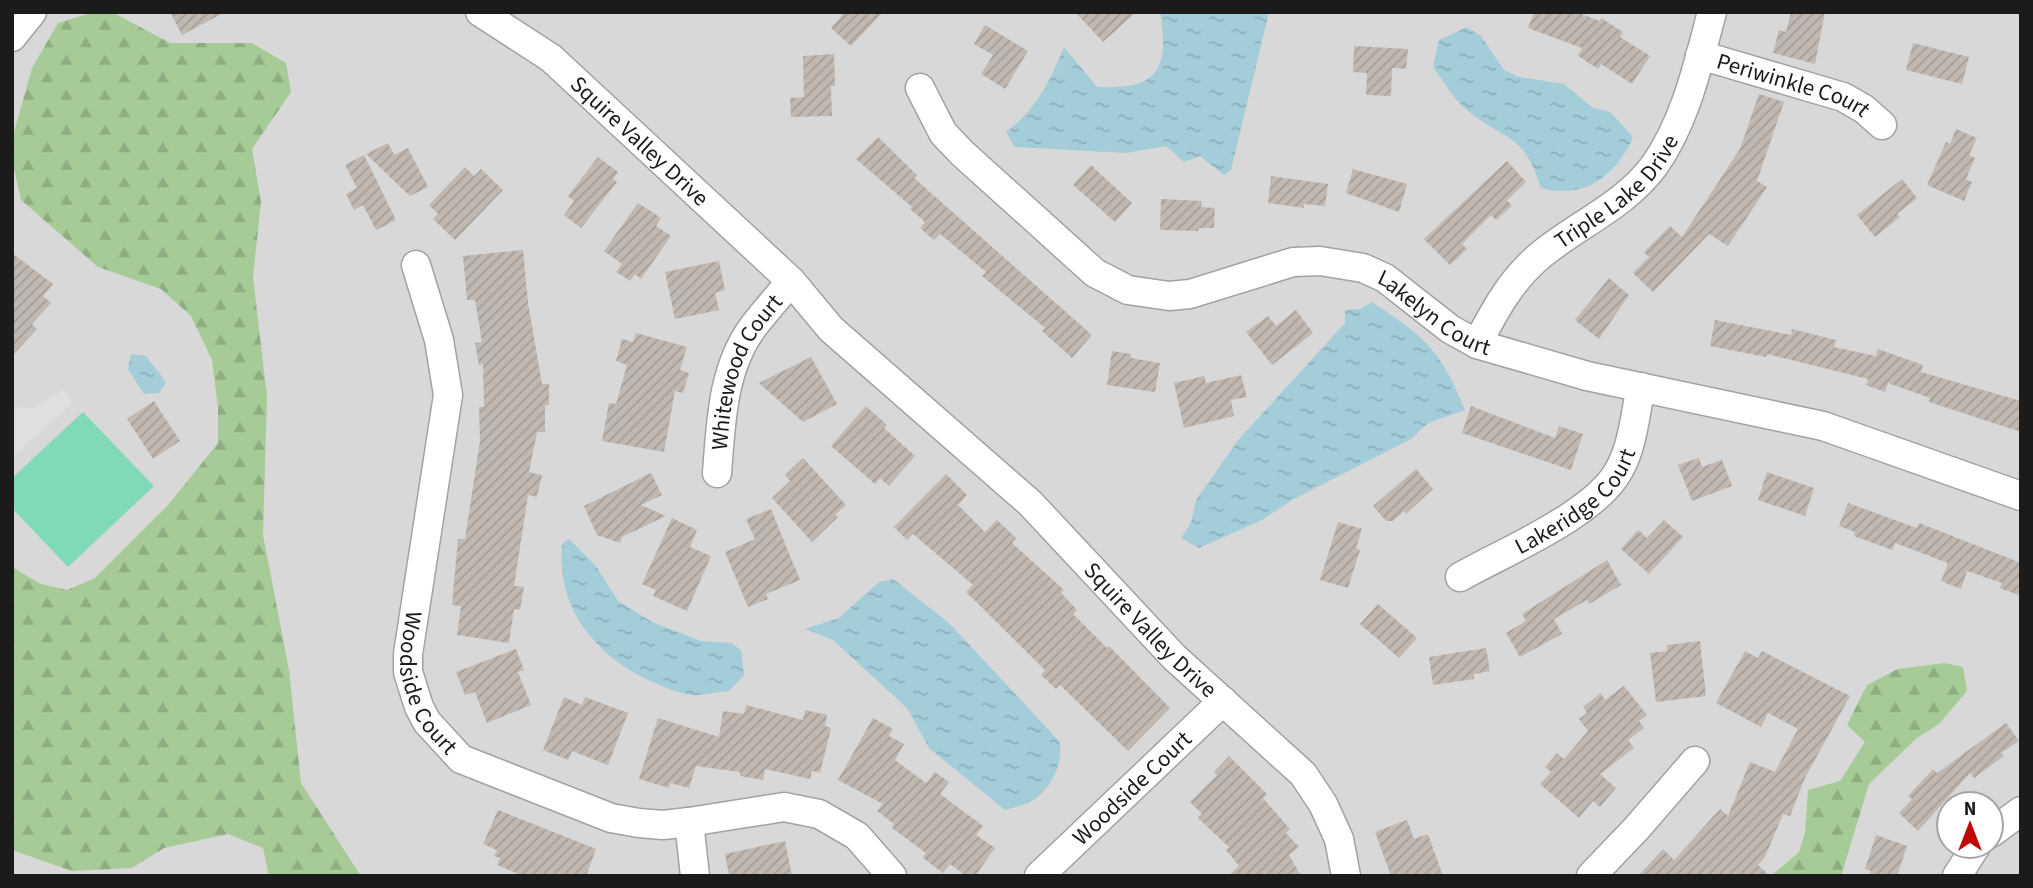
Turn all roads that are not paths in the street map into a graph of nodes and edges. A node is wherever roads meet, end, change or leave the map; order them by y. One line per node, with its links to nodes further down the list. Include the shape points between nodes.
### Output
1 (32, 12): 4 (street)
2 (480, 12): 9 (street, Squire Valley Drive, via 551,58)
3 (1712, 12): 5 (street, Triple Lake Drive)
4 (12, 37)
5 (1700, 55): 7 (street, Periwinkle Court, via 1843,97); 10 (street, Triple Lake Drive, via 1674,131 1653,167 1615,204 1542,253 1521,273)
6 (920, 88): 10 (street, Lakelyn Court, via 943,134 1108,282 1169,296 1190,294 1293,262 1363,268 1385,278)
7 (1882, 125)
8 (416, 265): 18 (street, Woodside Court, via 439,340 448,395 408,654 408,672 419,707 461,759 611,818 663,825)
9 (792, 281): 12 (street, Whitewood Court, via 751,329 733,362 723,400); 15 (street, Squire Valley Drive, via 831,329 1030,503 1174,657)
10 (1476, 344): 11 (street, Lakelyn Court)
11 (1641, 387): 13 (street, Lakelyn Court, via 1823,426); 14 (street, Lakeridge Court, via 1628,450 1609,485 1592,502)
12 (717, 473)
13 (2021, 496)
14 (1460, 577)
15 (1223, 701): 23 (street, Woodside Court); 24 (street, Squire Valley Drive, via 1303,774 1339,839)
16 (1695, 761): 25 (street)
17 (2021, 811): 19 (street)
18 (689, 822): 21 (street); 22 (street, Woodside Court, via 784,807 811,811 857,836)
19 (2005, 823)
20 (1967, 860): 26 (street)
21 (695, 876)
22 (892, 876)
23 (1040, 876)
24 (1346, 876)
25 (1591, 876)
26 (1957, 876)

